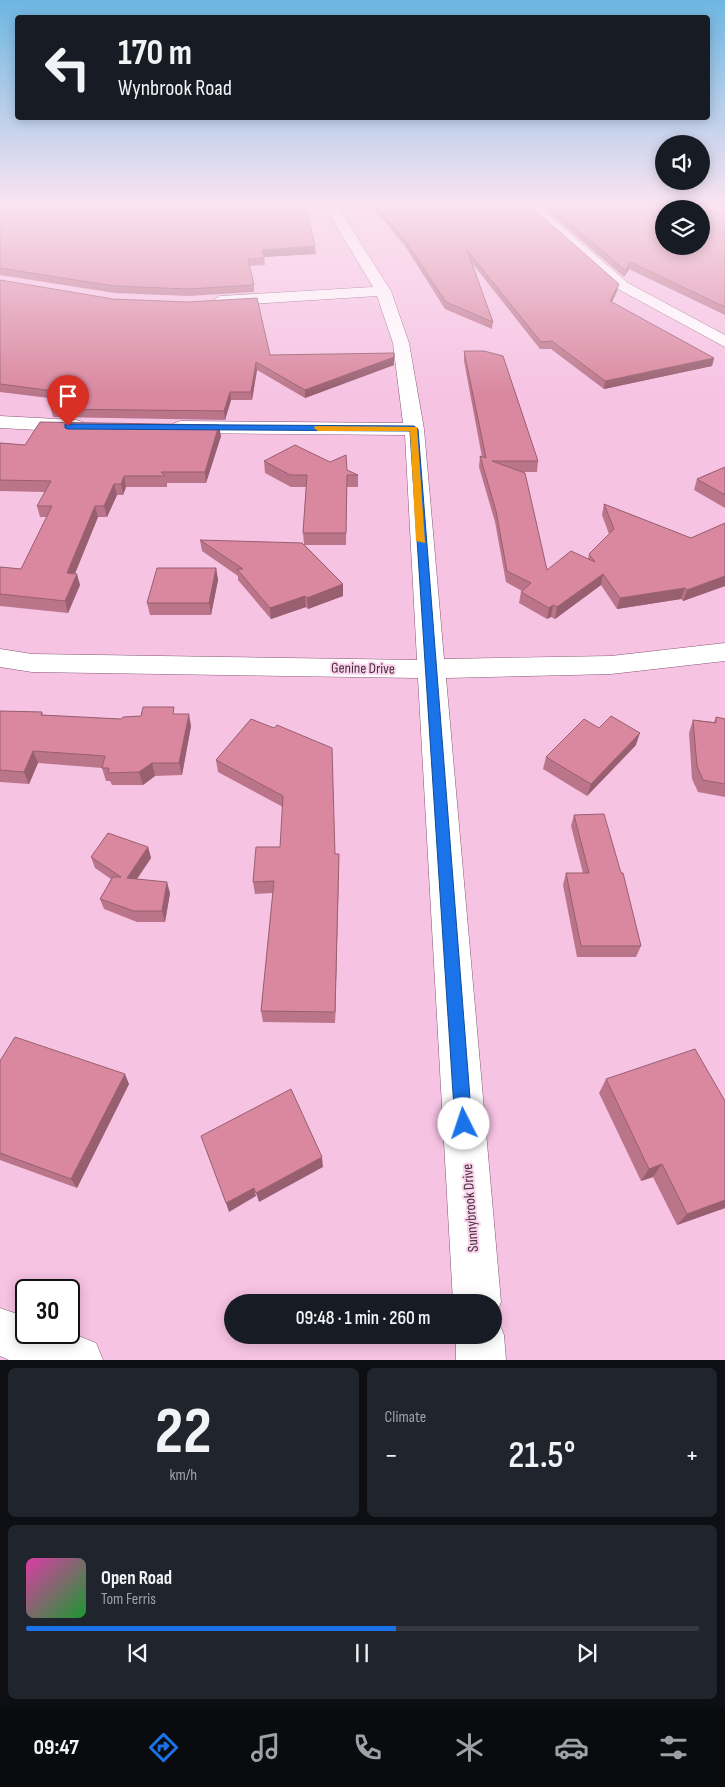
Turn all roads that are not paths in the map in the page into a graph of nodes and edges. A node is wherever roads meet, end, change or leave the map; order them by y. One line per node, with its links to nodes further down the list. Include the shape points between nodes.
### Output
1 (369, 267): 3 (street, Sunnybrook Drive)
2 (602, 267): 5 (street, via 623,286)
3 (383, 290): 4 (street); 9 (street, Sunnybrook Drive, via 401,343)
4 (204, 302)
5 (725, 342)
6 (0, 422): 7 (street)
7 (95, 427)
8 (165, 427): 9 (street)
9 (414, 429): 12 (street, Sunnybrook Drive)
10 (725, 652): 12 (street, Genine Drive, via 611,665)
11 (0, 658): 12 (street, Genine Drive, via 169,666)
12 (430, 669): 13 (street, Sunnybrook Drive)
13 (476, 1294)
14 (0, 1332): 16 (street)
15 (480, 1344): 17 (street)
16 (79, 1360)
17 (481, 1360)

